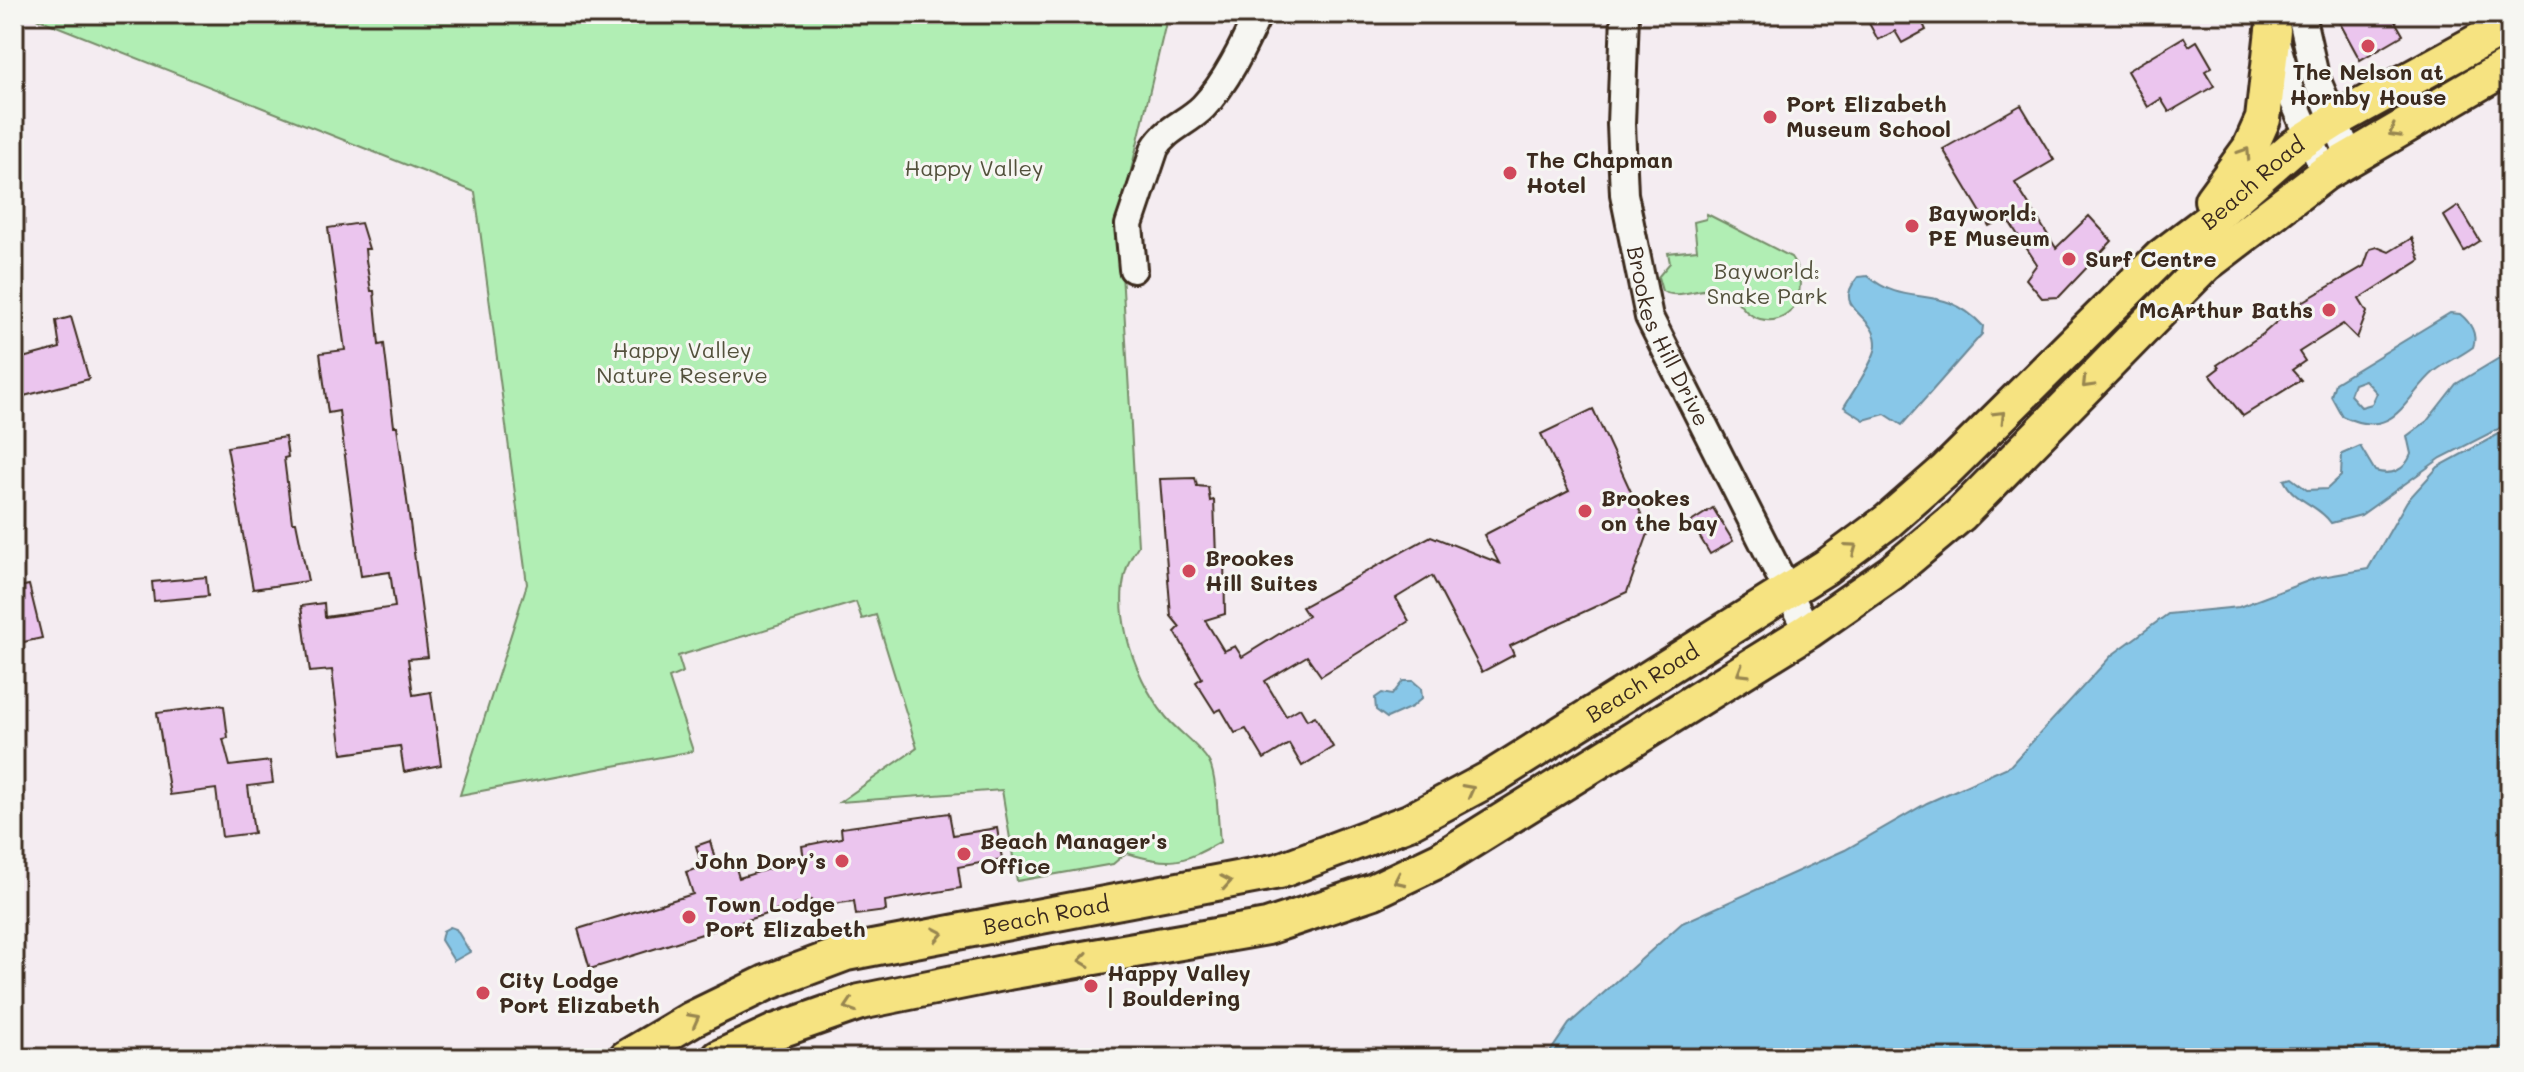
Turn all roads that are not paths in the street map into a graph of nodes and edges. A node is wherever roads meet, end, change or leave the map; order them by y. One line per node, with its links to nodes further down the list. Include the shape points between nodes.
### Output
1 (1258, 14): 9 (street, via 1214,93 1155,148 1129,225)
2 (1625, 14): 12 (street, Brookes Hill Drive, via 1624,194 1649,317)
3 (2282, 19): 6 (street, via 2285,76); 8 (main road, one-way to 3, via 2209,205 2258,132)
4 (2510, 24): 6 (main road, Beach Road)
5 (2510, 65): 7 (main road, Beach Road, one-way to 7)
6 (2323, 128): 7 (street); 8 (main road, Beach Road)
7 (2338, 165): 11 (main road, Beach Road, via 2205,265)
8 (2161, 257): 10 (main road, Beach Road)
9 (1133, 269)
10 (2091, 326): 11 (main road); 12 (main road, Beach Road, one-way to 10, via 1916,498)
11 (2119, 351): 13 (main road, Beach Road, one-way to 13, via 1950,524)
12 (1787, 591): 13 (street, Brookes Hill Drive); 14 (main road, Beach Road, one-way to 12, via 692,1019 846,953 1279,871 1409,822 1491,778)
13 (1808, 631): 15 (main road, Beach Road, one-way to 15, via 1655,723 1484,836 1374,891 1306,915 1160,948 860,1002)
14 (626, 1058)
15 (719, 1058)

